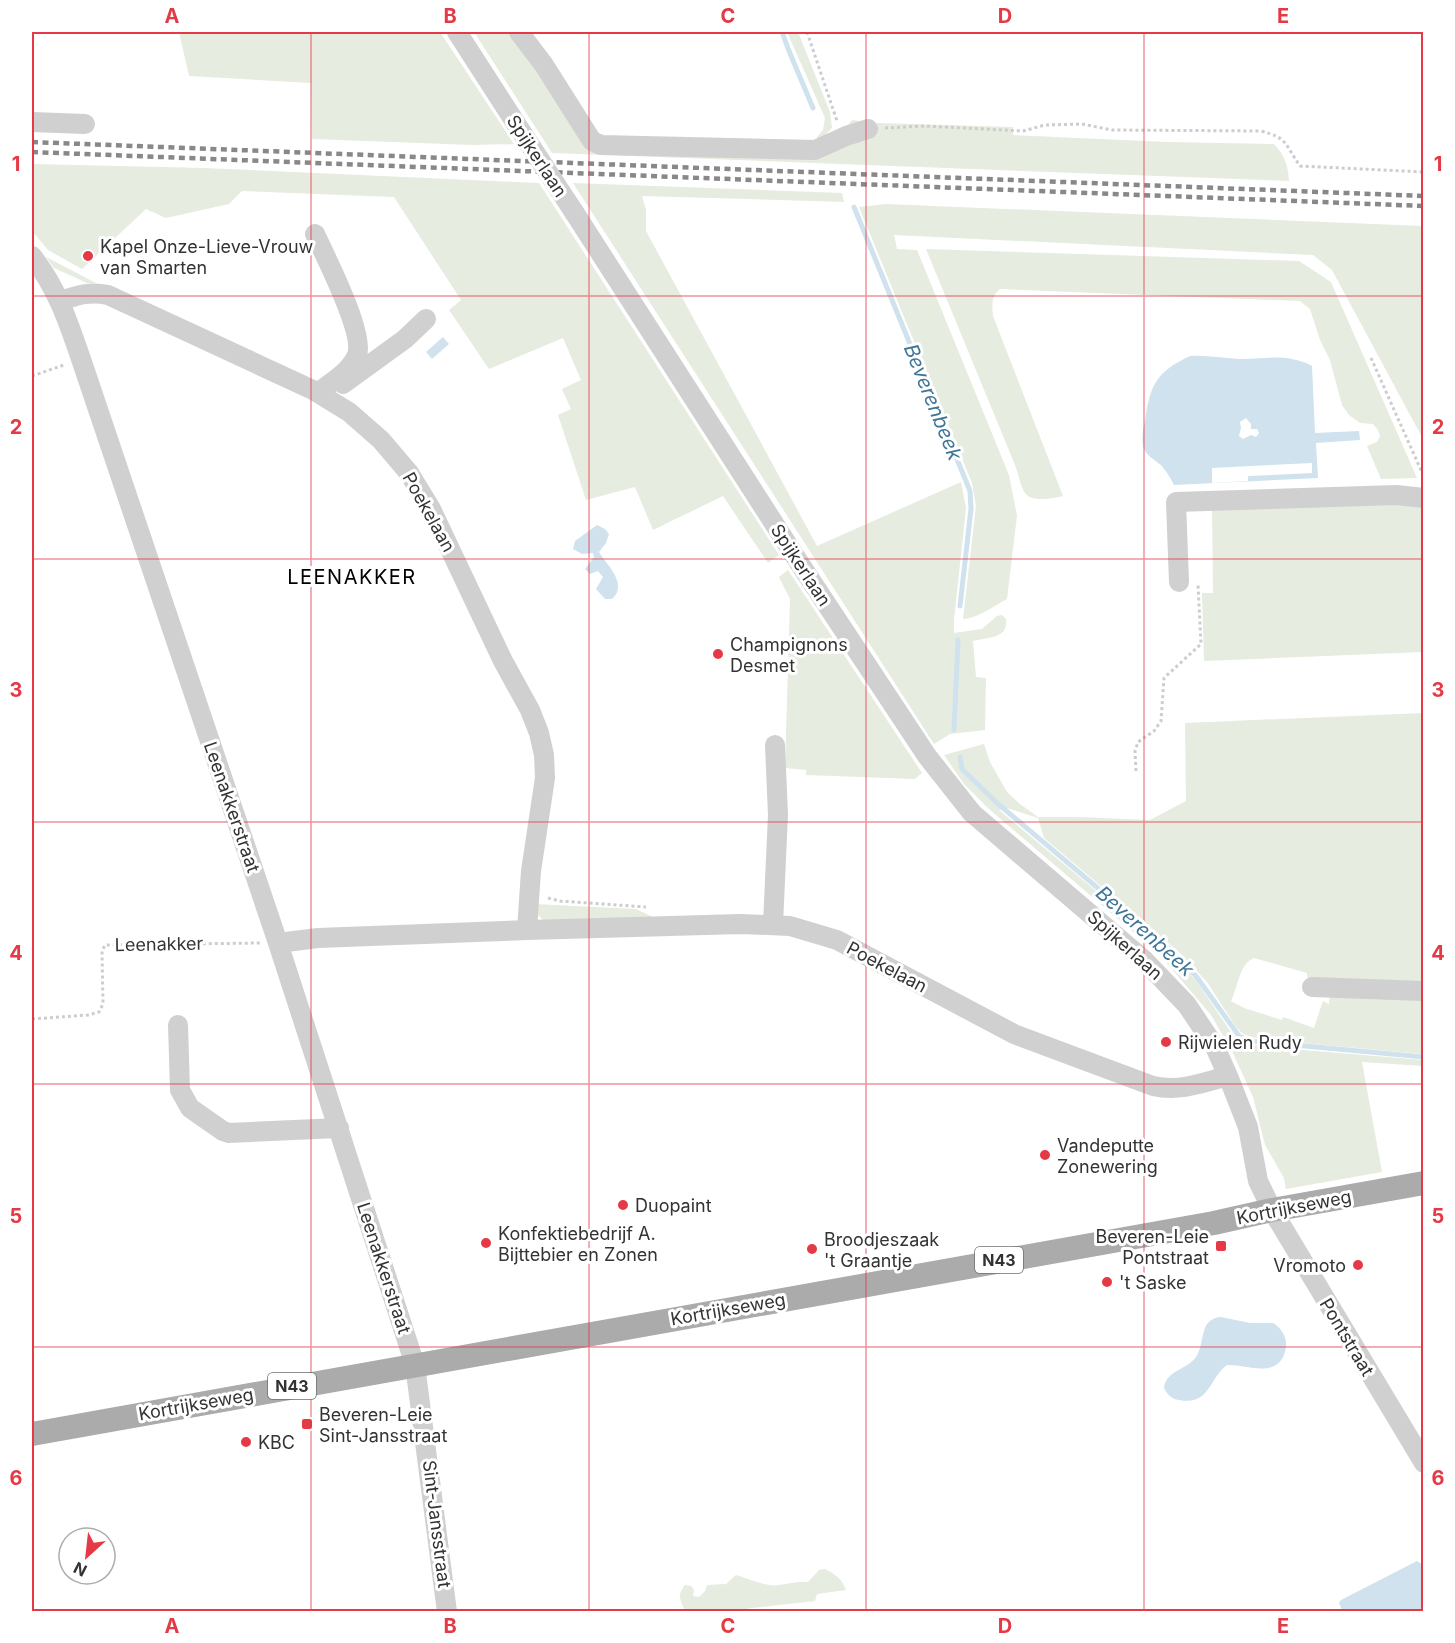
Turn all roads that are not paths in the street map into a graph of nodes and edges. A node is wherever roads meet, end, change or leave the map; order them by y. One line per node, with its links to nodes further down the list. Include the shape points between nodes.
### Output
1 (457, 32): 20 (street, Spijkerlaan, bridge, via 927,756 972,813 1143,959 1187,1005 1215,1047)
2 (519, 32): 5 (street, via 592,141 600,145 815,150)
3 (32, 122): 4 (street)
4 (85, 124)
5 (868, 129)
6 (315, 234): 10 (street, via 342,292 358,353 349,368)
7 (32, 256): 8 (street, Leenakkerstraat)
8 (60, 301): 10 (street, Poekelaan, via 86,293 108,295); 16 (street, Leenakkerstraat)
9 (426, 319): 10 (street, via 405,339)
10 (321, 395): 15 (street, Poekelaan, via 366,426 409,473 431,509 539,732 545,778)
11 (1424, 498): 12 (street, via 1396,495 1176,502)
12 (1188, 581)
13 (775, 745): 14 (street, via 778,815)
14 (773, 924): 15 (street, Poekelaan); 20 (street, Poekelaan, via 837,940 1014,1034 1153,1086 1184,1088)
15 (527, 930): 16 (street, Poekelaan)
16 (278, 943): 21 (street, Leenakkerstraat)
17 (1312, 987): 18 (street)
18 (1424, 991)
19 (178, 1025): 21 (street, via 180,1090 190,1108 223,1131)
20 (1228, 1076): 23 (street, Spijkerlaan, via 1248,1127 1258,1181)
21 (339, 1128): 24 (street, Leenakkerstraat)
22 (1424, 1183): 23 (main road, Kortrijkseweg / N43)
23 (1272, 1210): 24 (main road, Kortrijkseweg / N43); 26 (street, Pontstraat)
24 (415, 1365): 25 (main road, Kortrijkseweg / N43); 27 (street, Sint-Jansstraat)
25 (32, 1434)
26 (1424, 1463)
27 (447, 1611)

